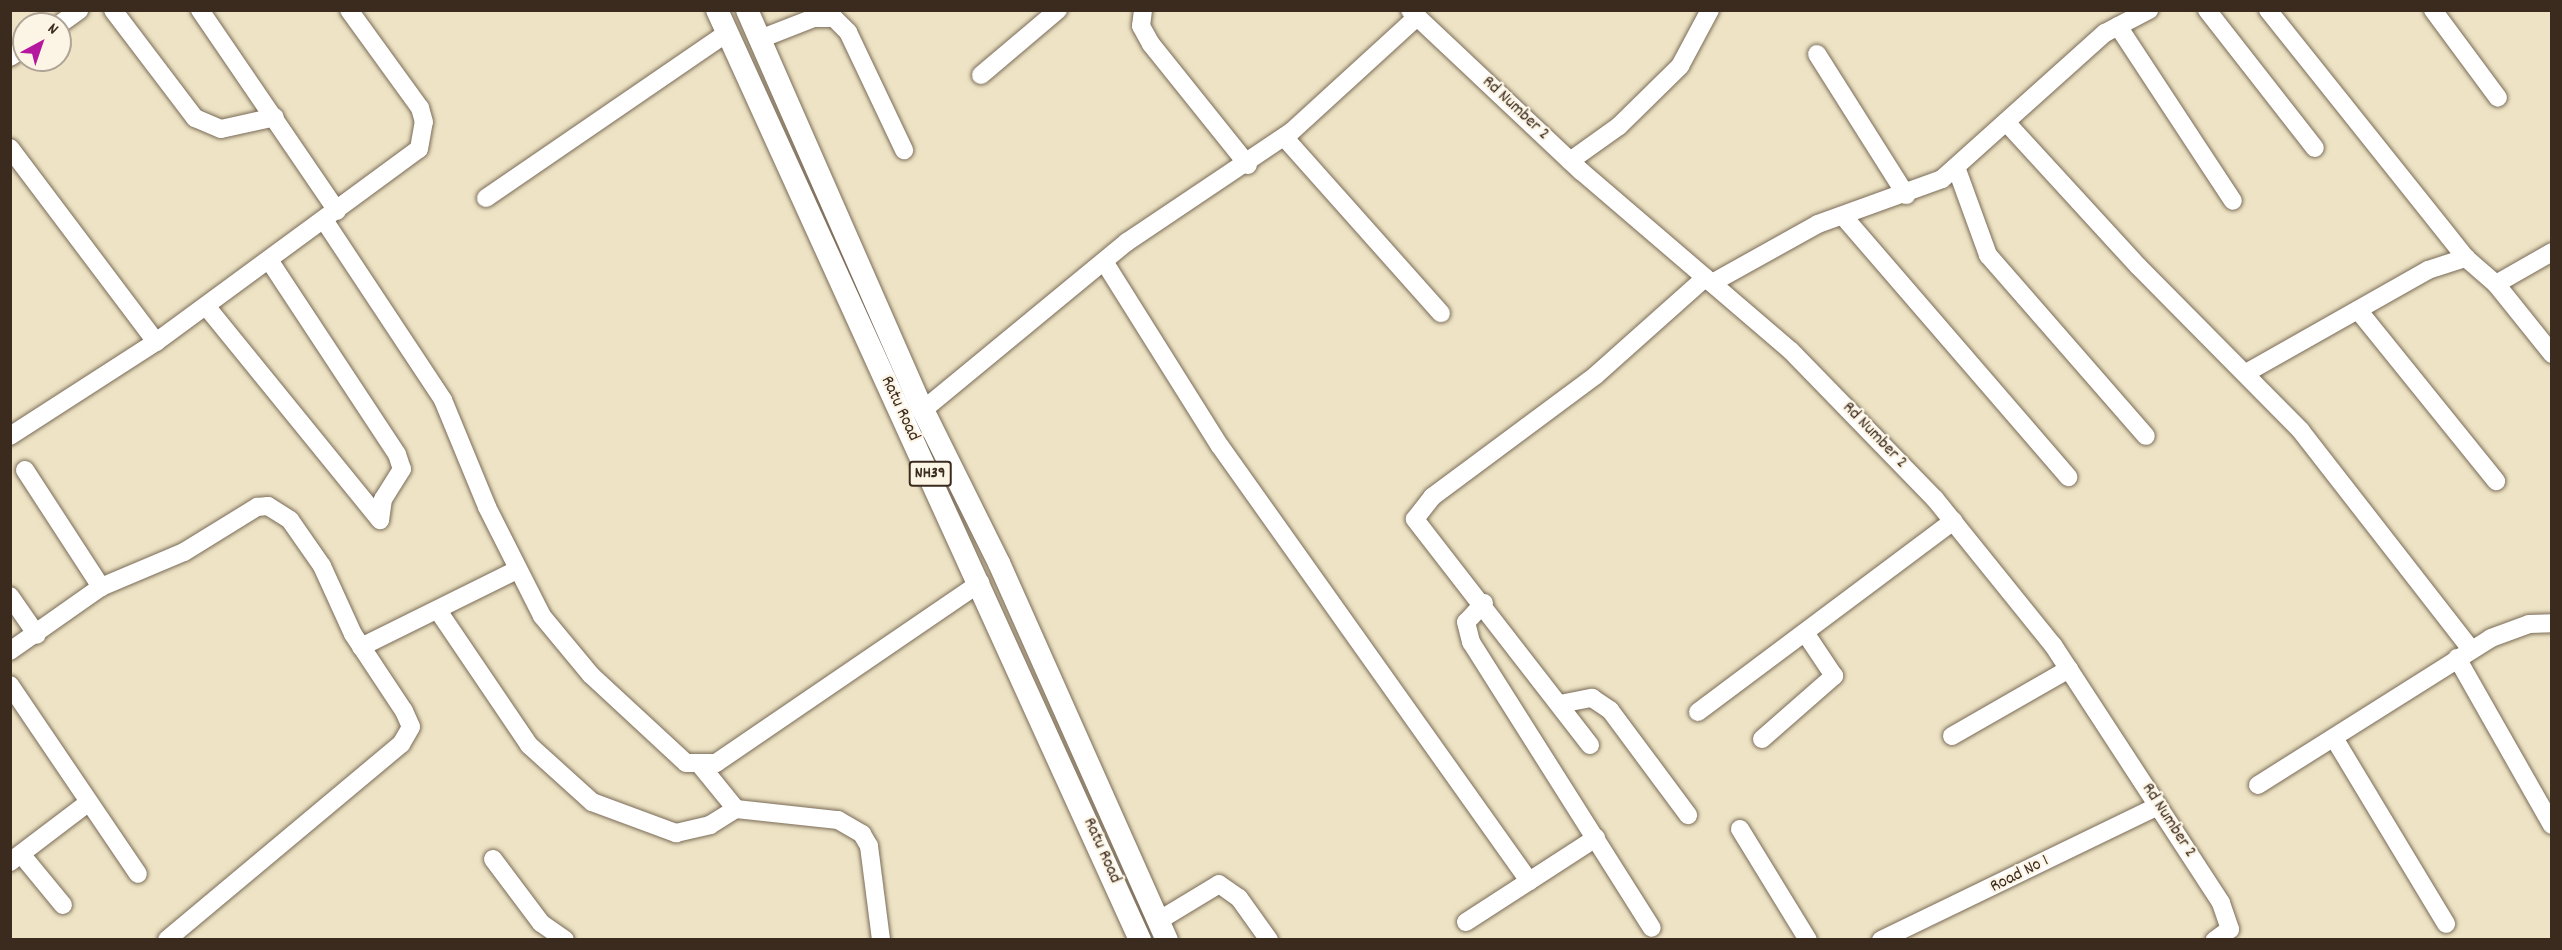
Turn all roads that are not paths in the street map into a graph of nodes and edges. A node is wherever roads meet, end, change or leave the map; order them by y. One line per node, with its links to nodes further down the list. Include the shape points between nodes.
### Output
1 (113, 10): 20 (street, via 195,118 221,129)
2 (200, 10): 20 (street)
3 (349, 10): 32 (street, via 420,108 424,134 409,159)
4 (717, 10): 15 (main road, Ratu Road / NH39)
5 (747, 10): 16 (main road, Ratu Road)
6 (1058, 10): 18 (street)
7 (1143, 10): 27 (street, via 1141,26 1151,44)
8 (1710, 10): 26 (street, via 1680,66 1619,126)
9 (2149, 10): 14 (street)
10 (2207, 10): 24 (street)
11 (2268, 10): 35 (street)
12 (2433, 10): 19 (street)
13 (1413, 14): 22 (street); 26 (street, Rd Number 2)
14 (2124, 19): 21 (street); 31 (street)
15 (727, 33): 30 (street); 54 (main road, Ratu Road / NH39)
16 (760, 39): 25 (street, via 814,18 834,18 848,32); 46 (main road, Ratu Road)
17 (1817, 54): 29 (street)
18 (981, 75)
19 (2498, 98)
20 (275, 117): 32 (street)
21 (2006, 122): 28 (street); 45 (street, via 2138,266)
22 (1284, 137): 27 (street); 42 (street)
23 (10, 148): 43 (street)
24 (2315, 148)
25 (904, 150)
26 (1570, 161): 38 (street, Rd Number 2)
27 (1248, 165): 37 (street, via 1156,222)
28 (1956, 167): 29 (street); 48 (street, via 1988,255)
29 (1906, 195): 33 (street)
30 (486, 198)
31 (2233, 201)
32 (331, 216): 36 (street); 53 (street, via 443,400)
33 (1843, 216): 38 (street, via 1818,224); 50 (street)
34 (2552, 252): 39 (street)
35 (2466, 258): 39 (street); 41 (street, via 2428,270)
36 (269, 260): 40 (street); 40 (street, via 397,454 402,469 383,499 380,520)
37 (1104, 263): 46 (street); 85 (street, via 1220,446)
38 (1709, 280): 52 (street, Rd Number 2, via 1791,351); 57 (street, via 1596,375 1419,508 1417,528)
39 (2496, 284): 44 (street)
40 (206, 306): 43 (street)
41 (2358, 310): 45 (street); 51 (street)
42 (1441, 313)
43 (156, 342): 47 (street)
44 (2552, 354)
45 (2246, 373): 64 (street, via 2301,431)
46 (923, 410): 90 (main road, Ratu Road, via 999,563)
47 (10, 436)
48 (2146, 436)
49 (25, 470): 55 (street)
50 (2068, 477)
51 (2496, 481)
52 (1953, 521): 60 (street); 65 (street, Rd Number 2)
53 (517, 570): 58 (street); 73 (street, via 542,616 591,675 670,753)
54 (980, 583): 73 (street, via 771,728 716,763); 94 (main road, Ratu Road / NH39)
55 (101, 587): 61 (street); 62 (street, via 184,552 256,507 268,506 290,520 322,566)
56 (10, 596): 61 (street)
57 (1484, 603): 67 (street); 81 (street, via 1466,622 1471,642)
58 (439, 612): 62 (street); 77 (street, via 529,745 592,802 676,833 710,825)
59 (2552, 623): 64 (street, via 2510,630)
60 (1806, 634): 68 (street); 71 (street, via 1834,676)
61 (37, 635): 63 (street)
62 (361, 646): 91 (street, via 404,711 411,727 408,736)
63 (10, 651)
64 (2464, 653): 70 (street); 79 (street)
65 (2068, 669): 69 (street); 76 (street, Rd Number 2)
66 (10, 685): 75 (street)
67 (1560, 704): 72 (street); 78 (street, via 1592,698 1610,710)
68 (1698, 712)
69 (1952, 736)
70 (2334, 738): 74 (street); 88 (street)
71 (1762, 739)
72 (1590, 745)
73 (701, 766): 77 (street)
74 (2258, 785)
75 (89, 802): 82 (street); 84 (street)
76 (2158, 806): 97 (street, Road No 1); 98 (street, Rd Number 2, via 2228,919 2230,929)
77 (735, 809): 93 (street, via 838,820 862,834 868,846)
78 (1688, 815)
79 (2552, 825)
80 (1740, 829): 96 (street)
81 (1596, 838): 85 (street); 89 (street)
82 (16, 858): 86 (street)
83 (493, 859): 92 (street, via 541,923)
84 (138, 874)
85 (1529, 881): 87 (street)
86 (63, 905)
87 (1466, 922)
88 (2446, 924)
89 (1652, 928)
90 (1163, 930): 95 (street, via 1219,884 1239,898)
91 (167, 939)
92 (566, 939)
93 (881, 939)
94 (1140, 939)
95 (1269, 939)
96 (1808, 939)
97 (1881, 939)
98 (2216, 939)

